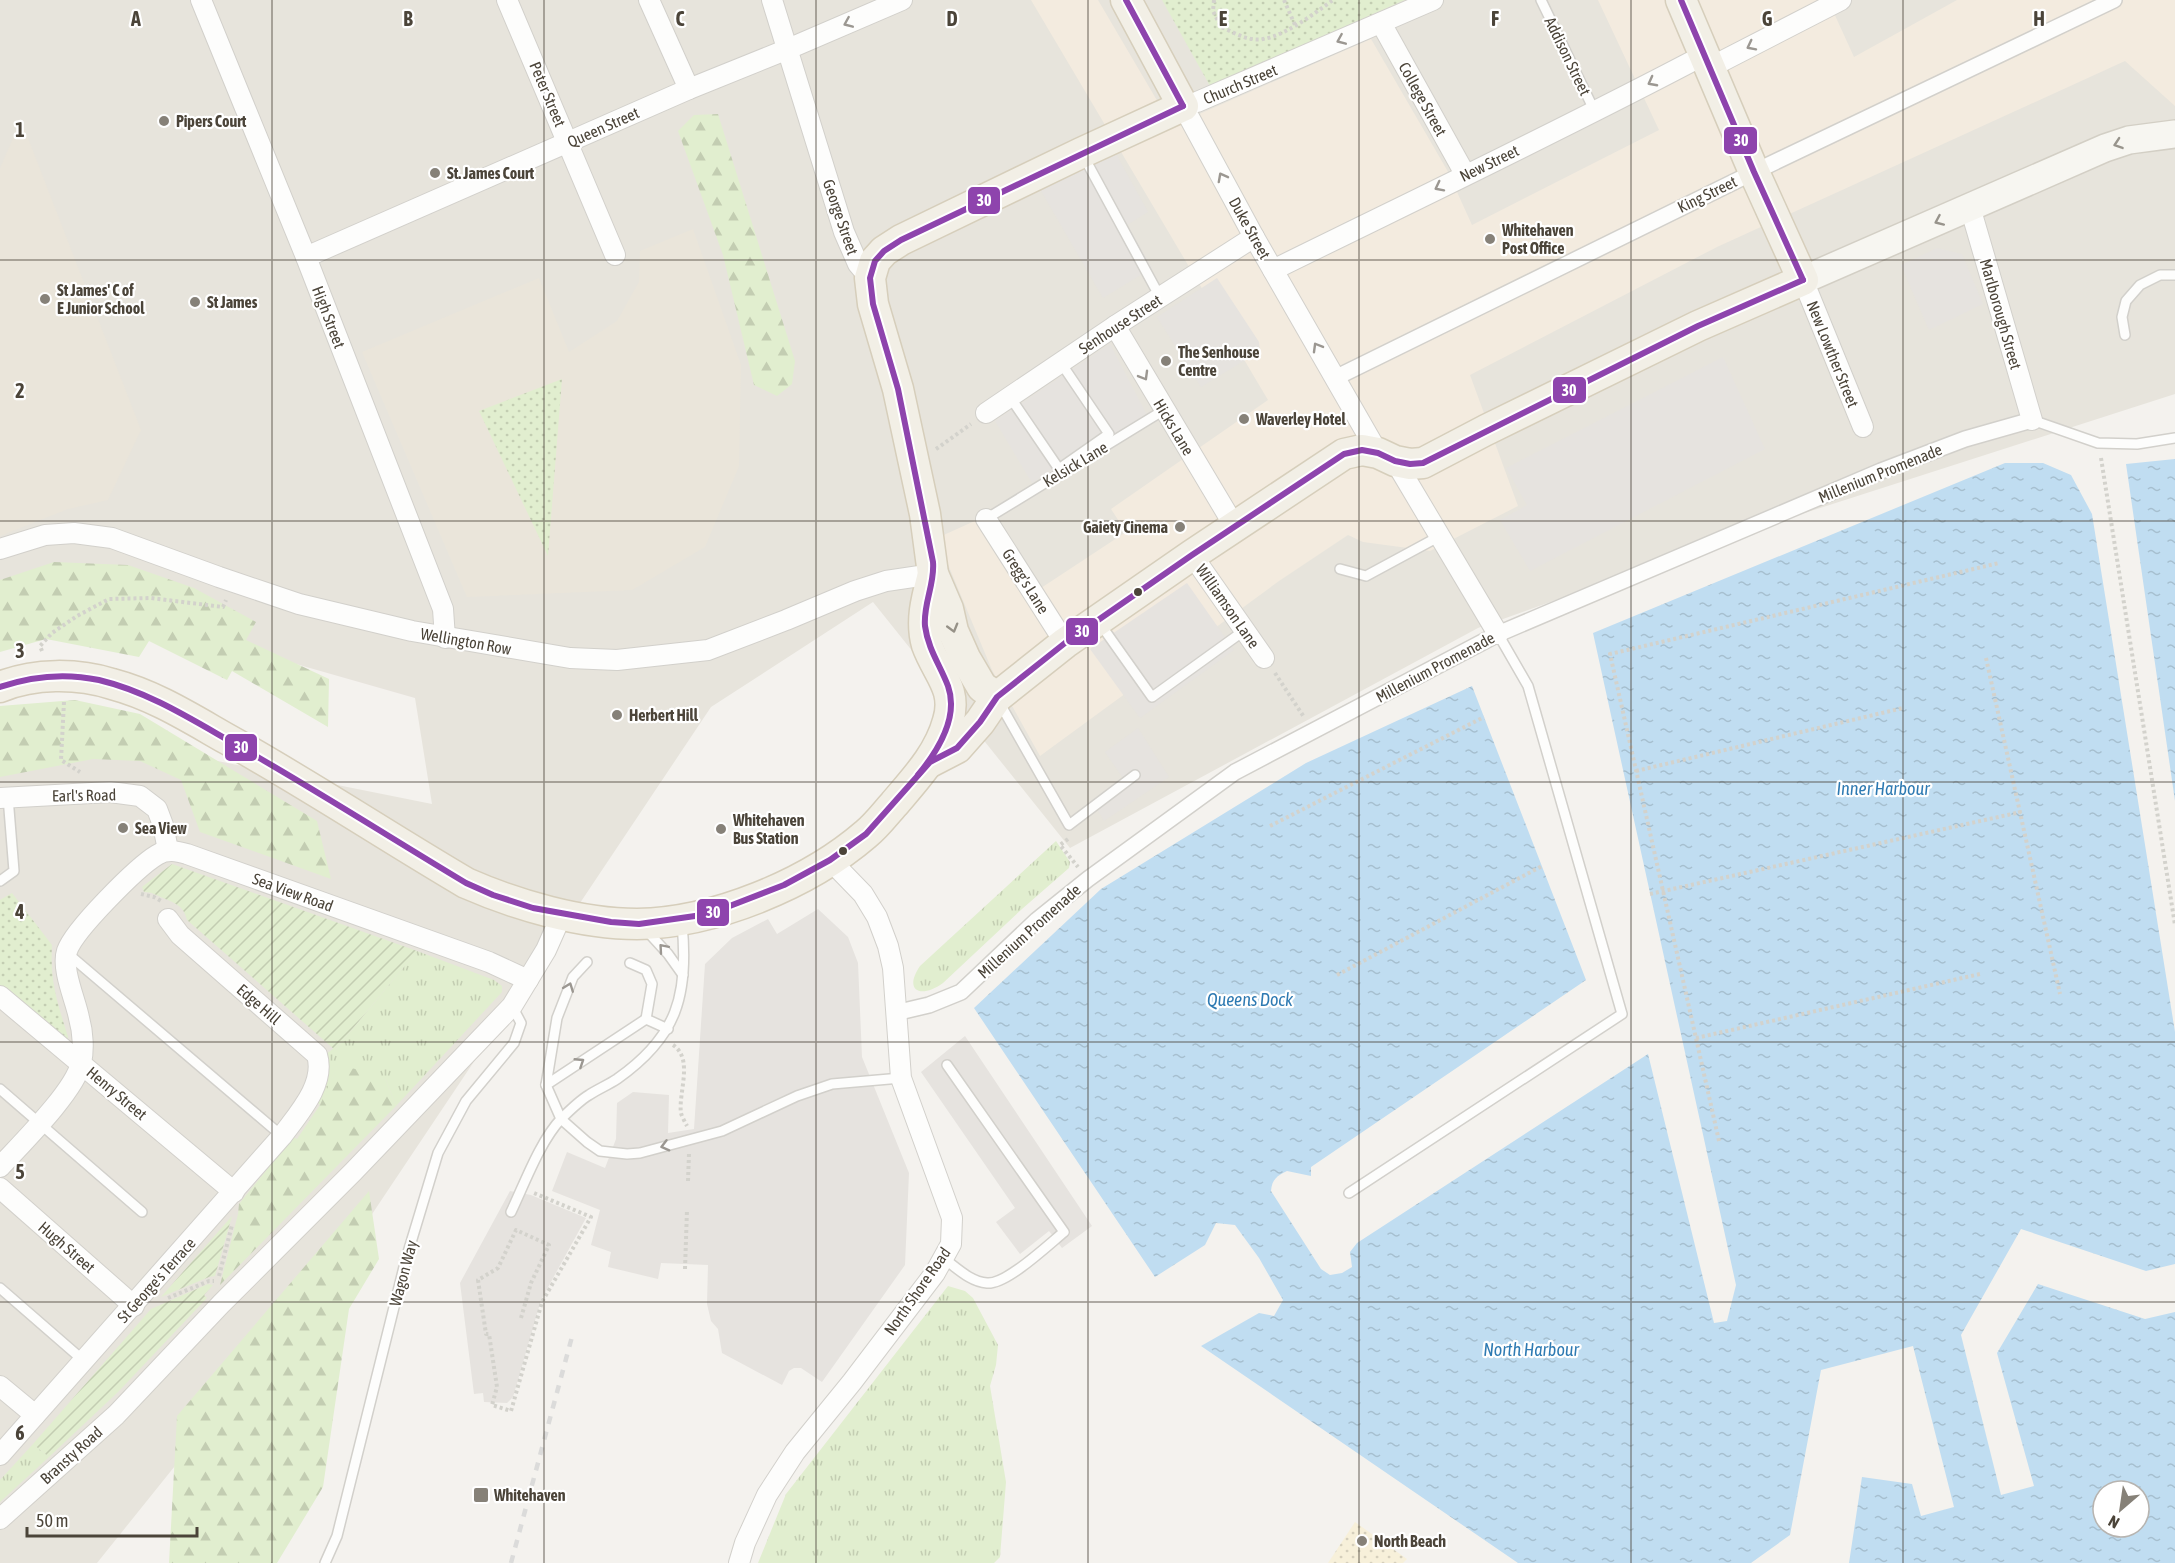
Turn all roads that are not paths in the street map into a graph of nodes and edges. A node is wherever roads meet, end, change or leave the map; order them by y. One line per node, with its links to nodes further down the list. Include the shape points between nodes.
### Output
1 (201, 0): 26 (street, High Street)
2 (507, 0): 19 (street, Peter Street)
3 (648, 0): 15 (street)
4 (772, 0): 13 (street, George Street)
5 (902, 0): 13 (street, Queen Street, one-way to 13)
6 (1126, 0): 16 (main road, Duke Street)
7 (1433, 0): 12 (street, Church Street)
8 (1541, 0): 17 (lane, Addison Street)
9 (1681, 0): 14 (main road)
10 (1841, 0): 14 (street, New Street, one-way to 14)
11 (2114, 0): 21 (street, King Street)
12 (1381, 23): 16 (street, Church Street, one-way to 16); 22 (street, College Street)
13 (788, 49): 15 (street, Queen Street); 29 (street, George Street, via 844,232 858,264)
14 (1706, 61): 17 (street, New Street, one-way to 17); 21 (main road)
15 (689, 88): 19 (street, Queen Street)
16 (1184, 106): 20 (main road, Church Street); 24 (street, Duke Street, one-way to 16)
17 (1595, 112): 22 (street, New Street)
18 (2175, 134): 23 (main road, one-way to 23, via 2129,140 2106,148)
19 (569, 142): 25 (street, Peter Street); 26 (street, Queen Street)
20 (1081, 153): 29 (main road, Church Street, via 901,240 874,261); 31 (lane)
21 (1754, 172): 30 (main road); 35 (street, King Street)
22 (1465, 174): 27 (street, New Street, one-way to 27)
23 (1970, 207): 30 (main road, one-way to 30); 39 (street, Marlborough Street)
24 (1254, 237): 27 (street, Duke Street); 31 (street, Senhouse Street)
25 (615, 255)
26 (306, 257): 53 (street, High Street, via 443,609)
27 (1273, 270): 35 (street, Duke Street, one-way to 27)
28 (2175, 275): 33 (lane, via 2160,275 2140,285 2126,301 2122,317)
29 (870, 278): 49 (main road, George Street, via 925,514)
30 (1803, 280): 40 (street, New Lowther Street); 42 (main road)
31 (1160, 297): 32 (street, Senhouse Street)
32 (1115, 326): 34 (street, Senhouse Street); 37 (street, Hicks Lane, one-way to 37)
33 (2125, 335)
34 (1061, 363): 36 (street, Senhouse Street); 36 (lane, via 1109,434 1059,469)
35 (1335, 378): 42 (street, Duke Street)
36 (1010, 397): 38 (street, Senhouse Street)
37 (1164, 410): 43 (lane, Kelsick Lane); 44 (street, Hicks Lane)
38 (986, 413)
39 (2032, 420): 41 (lane, via 2098,443 2137,444); 52 (street, Millenium Promenade, via 1965,439 1881,471)
40 (1863, 427)
41 (2175, 438)
42 (1399, 459): 44 (main road, via 1362,450 1344,454); 45 (street, Duke Street)
43 (986, 519): 54 (street, Gregg's Lane)
44 (1235, 527): 47 (main road)
45 (1440, 536): 48 (lane, via 1366,576); 52 (street, Duke Street)
46 (0, 549): 53 (street, Wellington Row, via 45,535 74,533 112,538 299,604)
47 (1192, 555): 50 (main road); 51 (street, Williamson Lane)
48 (1340, 569)
49 (933, 574): 53 (street, Wellington Row, via 886,581 708,650 674,655 617,660 570,658); 57 (main road, George Street, one-way to 57, via 965,658 982,687); 58 (main road, George Street, via 924,610 927,643)
50 (1098, 620): 51 (lane, via 1152,697); 54 (main road)
51 (1245, 630): 55 (street, Williamson Lane)
52 (1497, 634): 76 (street, Millenium Promenade, via 1236,772 1088,879 1037,920 961,992); 91 (lane, via 1528,686 1622,1014)
53 (445, 638)
54 (1065, 643): 57 (main road)
55 (1264, 658)
56 (0, 687): 65 (main road, via 50,676 79,678 112,683 159,701 277,767 466,883 533,908)
57 (996, 698): 58 (main road, via 969,703); 59 (main road, via 957,748); 60 (lane, via 1069,825)
58 (952, 701): 59 (main road, via 948,722)
59 (930, 762): 63 (main road, via 866,834)
60 (1135, 775)
61 (4, 797): 62 (street, Earl's Road, via 110,792 140,796 157,809); 64 (lane, via 14,871)
62 (168, 850): 69 (street, via 157,854 118,888 80,930); 73 (street, Sea View Road, via 489,962)
63 (830, 860): 67 (main road, via 741,903); 76 (street, North Shore Road, via 863,894 878,917 892,968)
64 (0, 881)
65 (562, 914): 68 (main road); 73 (street, Bransty Road)
66 (168, 919): 84 (street, Edge Hill, via 180,936 317,1055 318,1075)
67 (681, 919): 68 (main road); 72 (lane)
68 (639, 924): 72 (lane, one-way to 68)
69 (66, 952): 79 (street, via 68,980 79,1017); 87 (lane)
70 (587, 962): 82 (lane, one-way to 70, via 557,1018 573,977)
71 (630, 963): 77 (lane, via 646,970 652,984)
72 (683, 975): 78 (lane)
73 (528, 980): 75 (street, Bransty Road)
74 (0, 996): 79 (street, Henry Street)
75 (512, 1006): 101 (street, Bransty Road, via 116,1415); 102 (lane, Wagon Way, via 520,1023 514,1043 466,1101 438,1153 406,1259 337,1536)
76 (895, 1013): 81 (street, North Shore Road)
77 (646, 1019): 78 (lane); 82 (lane, one-way to 77)
78 (668, 1029): 85 (lane, via 646,1055)
79 (81, 1063): 86 (street, via 70,1088); 90 (street, Henry Street)
80 (947, 1065): 94 (lane, via 1064,1232 1003,1279 988,1284 972,1279)
81 (902, 1078): 85 (lane, one-way to 85, via 832,1084 722,1131 640,1153 600,1151); 94 (street, North Shore Road, via 952,1218 951,1244)
82 (546, 1084): 85 (lane)
83 (0, 1089): 86 (lane)
84 (307, 1100): 87 (street, St George's Terrace)
85 (561, 1119): 93 (lane, via 552,1129)
86 (38, 1124): 88 (street); 92 (lane)
87 (282, 1136): 90 (street, St George's Terrace)
88 (0, 1167)
89 (0, 1188): 96 (street, Hugh Street)
90 (234, 1192): 96 (street, St George's Terrace)
91 (1349, 1193)
92 (142, 1212)
93 (511, 1212)
94 (943, 1258): 103 (street, North Shore Road, via 795,1452 767,1495)
95 (0, 1288): 97 (lane)
96 (134, 1306): 97 (street, St George's Terrace)
97 (84, 1361): 99 (street, St George's Terrace)
98 (0, 1386): 99 (street)
99 (35, 1415): 100 (street, St George's Terrace)
100 (0, 1455)
101 (0, 1519)
102 (326, 1563)
103 (739, 1563)

